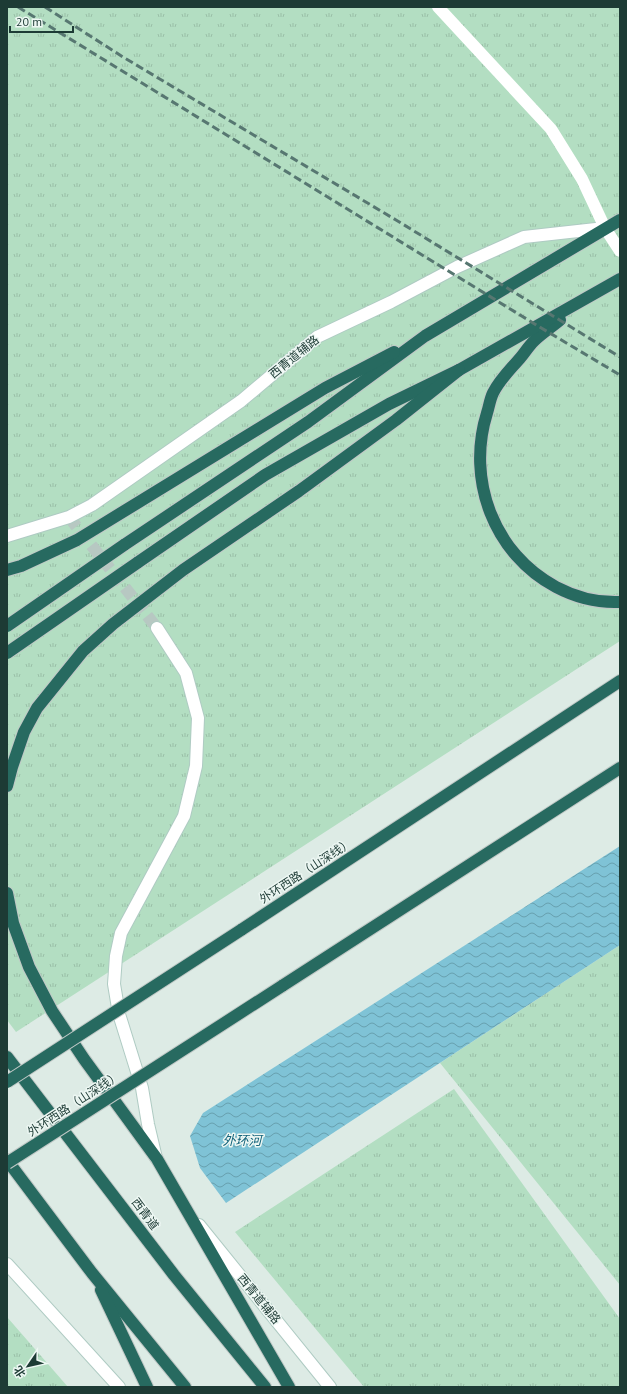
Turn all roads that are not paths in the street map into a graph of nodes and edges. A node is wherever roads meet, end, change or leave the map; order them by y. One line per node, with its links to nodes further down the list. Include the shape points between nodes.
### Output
1 (438, 7): 4 (street, via 551,129 582,179)
2 (620, 215): 4 (highway)
3 (620, 220): 4 (highway)
4 (605, 228): 5 (street); 8 (highway); 10 (street, 西青道辅路, via 524,237 457,267 317,337 241,401 92,505 69,516)
5 (620, 251)
6 (620, 279): 7 (highway)
7 (592, 296): 9 (highway); 12 (highway, via 534,340 503,376 493,394 483,426 480,443 482,486 504,542 523,564 542,579 569,593 593,600)
8 (425, 336): 11 (highway, via 325,388 77,540); 13 (highway, bridge, via 308,422)
9 (459, 370): 15 (highway, bridge, via 389,404 265,475); 18 (highway, via 330,469 182,570 112,624 83,651 37,708 24,732)
10 (7, 536)
11 (7, 570)
12 (620, 602)
13 (7, 626)
14 (157, 628): 22 (street, via 186,673 198,718 196,766 184,816 121,933 114,984 119,1014 142,1088)
15 (7, 653)
16 (620, 681): 21 (highway, 外环西路（山深线）, bridge)
17 (620, 768): 23 (highway, 外环西路（山深线）, bridge)
18 (7, 786)
19 (7, 893): 22 (highway, via 13,923 29,967 52,1011)
20 (7, 1057): 30 (highway, 西青道, via 174,1275)
21 (7, 1082)
22 (157, 1159): 24 (highway)
23 (7, 1162): 26 (highway)
24 (188, 1211): 31 (highway); 32 (street, 西青道辅路)
25 (7, 1264): 27 (street)
26 (92, 1273): 28 (highway); 29 (highway)
27 (119, 1387)
28 (147, 1387)
29 (185, 1387)
30 (265, 1387)
31 (289, 1387)
32 (330, 1387)

